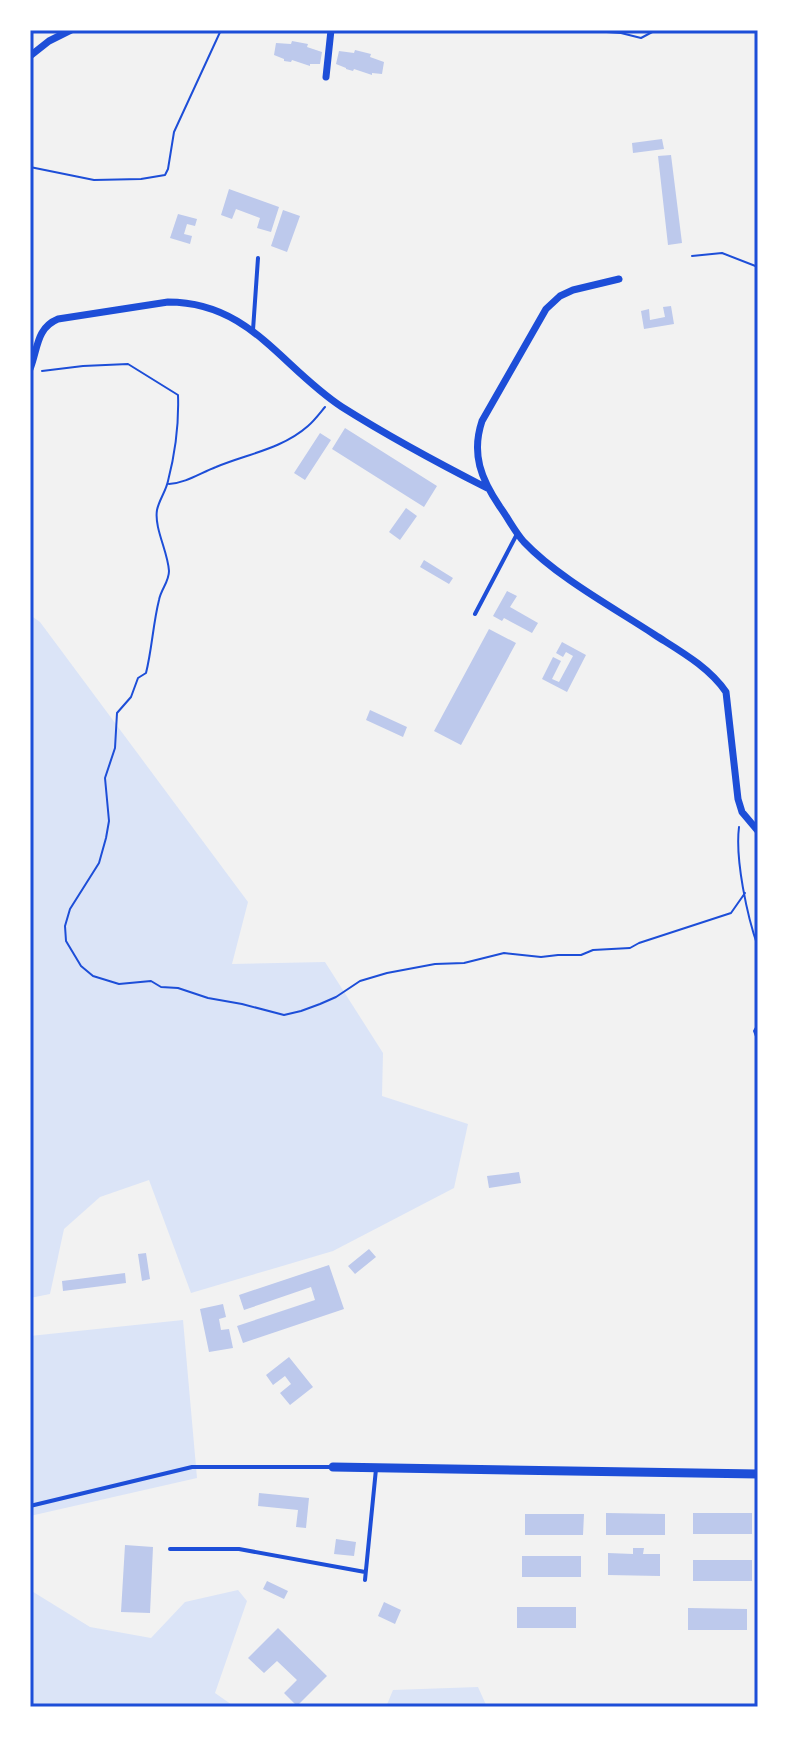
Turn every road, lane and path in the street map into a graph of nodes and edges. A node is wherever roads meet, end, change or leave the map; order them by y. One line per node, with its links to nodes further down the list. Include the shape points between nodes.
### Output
1 (71, 30): 6 (street)
2 (221, 30): 8 (path, via 174,132 165,175 94,180)
3 (331, 30): 7 (street)
4 (578, 30): 5 (path, via 641,38)
5 (656, 30)
6 (30, 56)
7 (326, 77)
8 (30, 167)
9 (692, 256): 11 (path, via 722,253)
10 (258, 258): 13 (lane)
11 (758, 267)
12 (619, 279): 18 (street, via 573,290 546,309 477,437 479,468)
13 (253, 330): 14 (street, via 182,302 71,316 41,332); 16 (street)
14 (30, 369)
15 (43, 371): 17 (path, via 128,364 178,395)
16 (330, 398): 17 (path, via 293,437); 18 (street)
17 (168, 484): 23 (path, via 157,511 168,579 160,592 146,673 117,713 115,748 105,778 109,821 99,863 65,926 66,941 93,976 119,984 151,981 284,1015 320,1004 371,977 412,968 504,953 541,957 630,948 731,913)
18 (488, 488): 19 (street)
19 (518, 533): 20 (lane); 21 (street, via 574,582 720,683 726,692)
20 (475, 614)
21 (742, 812): 22 (street); 23 (path, via 738,839)
22 (758, 831)
23 (745, 893): 24 (path)
24 (758, 947)
25 (758, 1024): 26 (path)
26 (758, 1042)
27 (333, 1467): 28 (street); 30 (lane, via 192,1467)
28 (376, 1467): 29 (street); 32 (lane)
29 (758, 1474)
30 (30, 1506)
31 (170, 1549): 32 (lane, via 239,1549)
32 (365, 1572): 33 (lane)
33 (365, 1580)

